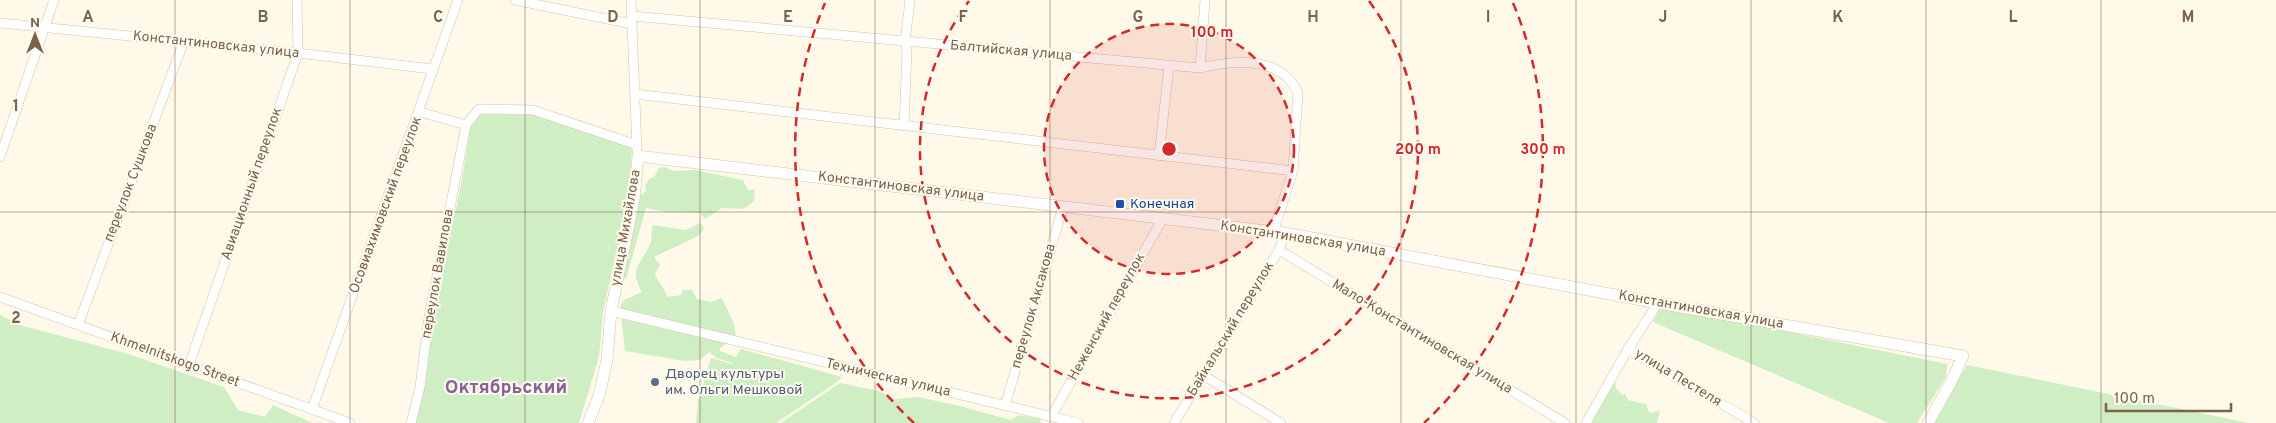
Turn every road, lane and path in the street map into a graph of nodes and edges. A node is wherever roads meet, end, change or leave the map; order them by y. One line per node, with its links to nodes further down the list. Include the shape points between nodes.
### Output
1 (54, 0): 10 (street)
2 (297, 0): 13 (street, Авиационный переулок)
3 (458, 0): 16 (street, Осовиахимовский переулок)
4 (515, 0): 8 (street, Балтийская улица)
5 (631, 0): 8 (street, улица Михайлова)
6 (910, 0): 12 (street)
7 (1204, 1): 15 (street)
8 (632, 20): 12 (street, Балтийская улица); 17 (street, улица Михайлова)
9 (0, 23): 10 (street, Константиновская улица)
10 (45, 27): 11 (street, Константиновская улица); 23 (street)
11 (184, 41): 13 (street, Константиновская улица); 33 (street, переулок Сушкова)
12 (905, 41): 14 (street, Балтийская улица); 20 (street)
13 (298, 53): 16 (street, Константиновская улица); 35 (street, Авиационный переулок)
14 (1169, 66): 15 (street, Балтийская улица); 22 (street)
15 (1200, 68): 24 (street, Балтийская улица, via 1226,62 1251,63 1276,68 1293,81 1298,92)
16 (432, 69): 18 (street, Осовиахимовский переулок)
17 (635, 94): 20 (street); 21 (street, улица Михайлова)
18 (420, 112): 19 (street); 38 (street, Осовиахимовский переулок)
19 (466, 125): 21 (street, Константиновская улица, via 479,109 533,110); 41 (street, переулок Вавилова, via 429,318 420,387)
20 (904, 126): 22 (street)
21 (637, 150): 25 (street, Константиновская улица); 32 (street, улица Михайлова, via 634,200)
22 (1159, 156): 24 (street)
23 (0, 157)
24 (1293, 171): 27 (street, Балтийская улица)
25 (1063, 207): 26 (street, Константиновская улица); 37 (street, переулок Аксакова)
26 (1163, 218): 27 (street, Константиновская улица); 39 (street, Неженский переулок)
27 (1273, 232): 28 (street, Константиновская улица)
28 (1285, 233): 29 (street, Байкальский переулок); 31 (street, Константиновская улица)
29 (1279, 250): 36 (street, Байкальский переулок); 46 (street, Мало-Константиновская улица)
30 (0, 297): 33 (street, Khmelnitskogo Street)
31 (1658, 303): 34 (street); 49 (street, Константиновская улица, via 1963,356)
32 (611, 311): 37 (street, Техническая улица); 42 (street, улица Михайлова, via 607,360 599,396)
33 (78, 324): 35 (street, Khmelnitskogo Street)
34 (1628, 349): 47 (street); 48 (street, улица Пестеля)
35 (189, 365): 38 (street, Khmelnitskogo Street)
36 (1202, 375): 44 (street, Байкальский переулок); 45 (street)
37 (1005, 406): 39 (street, Техническая улица)
38 (312, 409): 40 (street, Khmelnitskogo Street)
39 (1051, 416): 43 (street, Техническая улица)
40 (350, 423)
41 (410, 423)
42 (588, 423)
43 (1078, 423)
44 (1174, 423)
45 (1280, 423)
46 (1565, 423)
47 (1586, 423)
48 (1754, 423)
49 (1928, 423)

